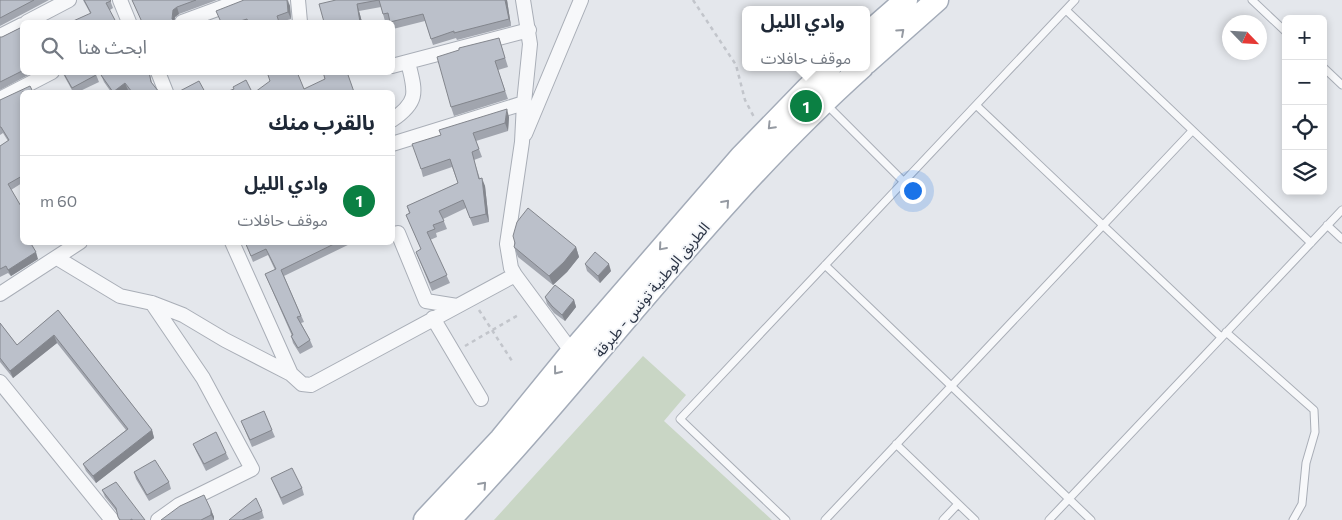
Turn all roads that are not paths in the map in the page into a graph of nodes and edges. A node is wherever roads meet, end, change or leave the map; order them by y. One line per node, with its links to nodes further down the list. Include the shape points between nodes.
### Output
1 (69, 0): 14 (street)
2 (120, 0): 15 (street)
3 (240, 0): 16 (street)
4 (298, 0): 17 (street)
5 (523, 0): 20 (street)
6 (580, 0): 39 (street)
7 (906, 0): 21 (main road)
8 (937, 0): 23 (main road, one-way to 8)
9 (1075, 0): 13 (lane)
10 (1252, 0): 12 (lane)
11 (1266, 0): 12 (lane)
12 (1260, 7): 19 (lane)
13 (1066, 10): 36 (lane); 38 (lane)
14 (31, 20)
15 (128, 20)
16 (187, 20)
17 (300, 20)
18 (20, 26): 22 (street)
19 (1282, 28)
20 (529, 30): 24 (street); 35 (street)
21 (870, 32)
22 (0, 36)
23 (870, 60)
24 (408, 62): 25 (street); 37 (street, via 415,90 408,110)
25 (395, 65)
26 (828, 71): 33 (main road, الطريق الوطنية تونس - طبرقة)
27 (855, 71): 33 (main road, الطريق الوطنية تونس - طبرقة)
28 (1327, 71): 31 (lane)
29 (46, 75): 34 (street)
30 (159, 75): 32 (street)
31 (1342, 85)
32 (165, 90)
33 (815, 95): 41 (lane); 58 (main road, الطريق الوطنية تونس - طبرقة, one-way to 58, via 763,134 741,157); 69 (main road, الطريق الوطنية تونس - طبرقة, one-way to 33, via 541,420 667,269 737,192)
34 (0, 99)
35 (524, 103): 39 (street); 40 (street)
36 (976, 105): 41 (lane); 43 (lane)
37 (395, 118)
38 (1192, 131): 43 (lane); 47 (lane)
39 (522, 142): 52 (street, via 507,244)
40 (395, 143)
41 (904, 182): 51 (lane)
42 (1342, 210): 44 (lane)
43 (1103, 225): 57 (lane); 61 (lane)
44 (1327, 225): 46 (lane); 47 (lane)
45 (398, 233): 55 (street, via 426,301)
46 (1342, 239)
47 (1310, 243): 57 (lane)
48 (76, 245): 50 (street)
49 (233, 245): 59 (street)
50 (56, 258): 53 (street); 54 (street, via 120,296)
51 (825, 265): 61 (lane); 70 (lane, via 680,419)
52 (515, 275): 55 (street); 58 (street)
53 (0, 294)
54 (152, 302): 59 (street, via 184,315); 67 (street, via 203,378 252,469 179,505)
55 (456, 306): 56 (street)
56 (433, 318): 59 (street, via 311,385 302,384); 62 (street)
57 (1224, 335): 64 (lane); 76 (lane, via 1314,410 1315,432 1306,463 1302,504)
58 (572, 352): 68 (main road, الطريق الوطنية تونس - طبرقة, one-way to 68, via 501,439)
59 (292, 374)
60 (0, 382): 66 (street)
61 (951, 386): 63 (lane); 64 (lane)
62 (481, 399)
63 (896, 444): 65 (lane); 71 (lane)
64 (1069, 498): 74 (lane); 75 (lane)
65 (958, 504): 72 (lane); 73 (lane)
66 (112, 520)
67 (158, 520)
68 (425, 520)
69 (449, 520)
70 (786, 520)
71 (825, 520)
72 (943, 520)
73 (975, 520)
74 (1049, 520)
75 (1091, 520)
76 (1293, 520)

